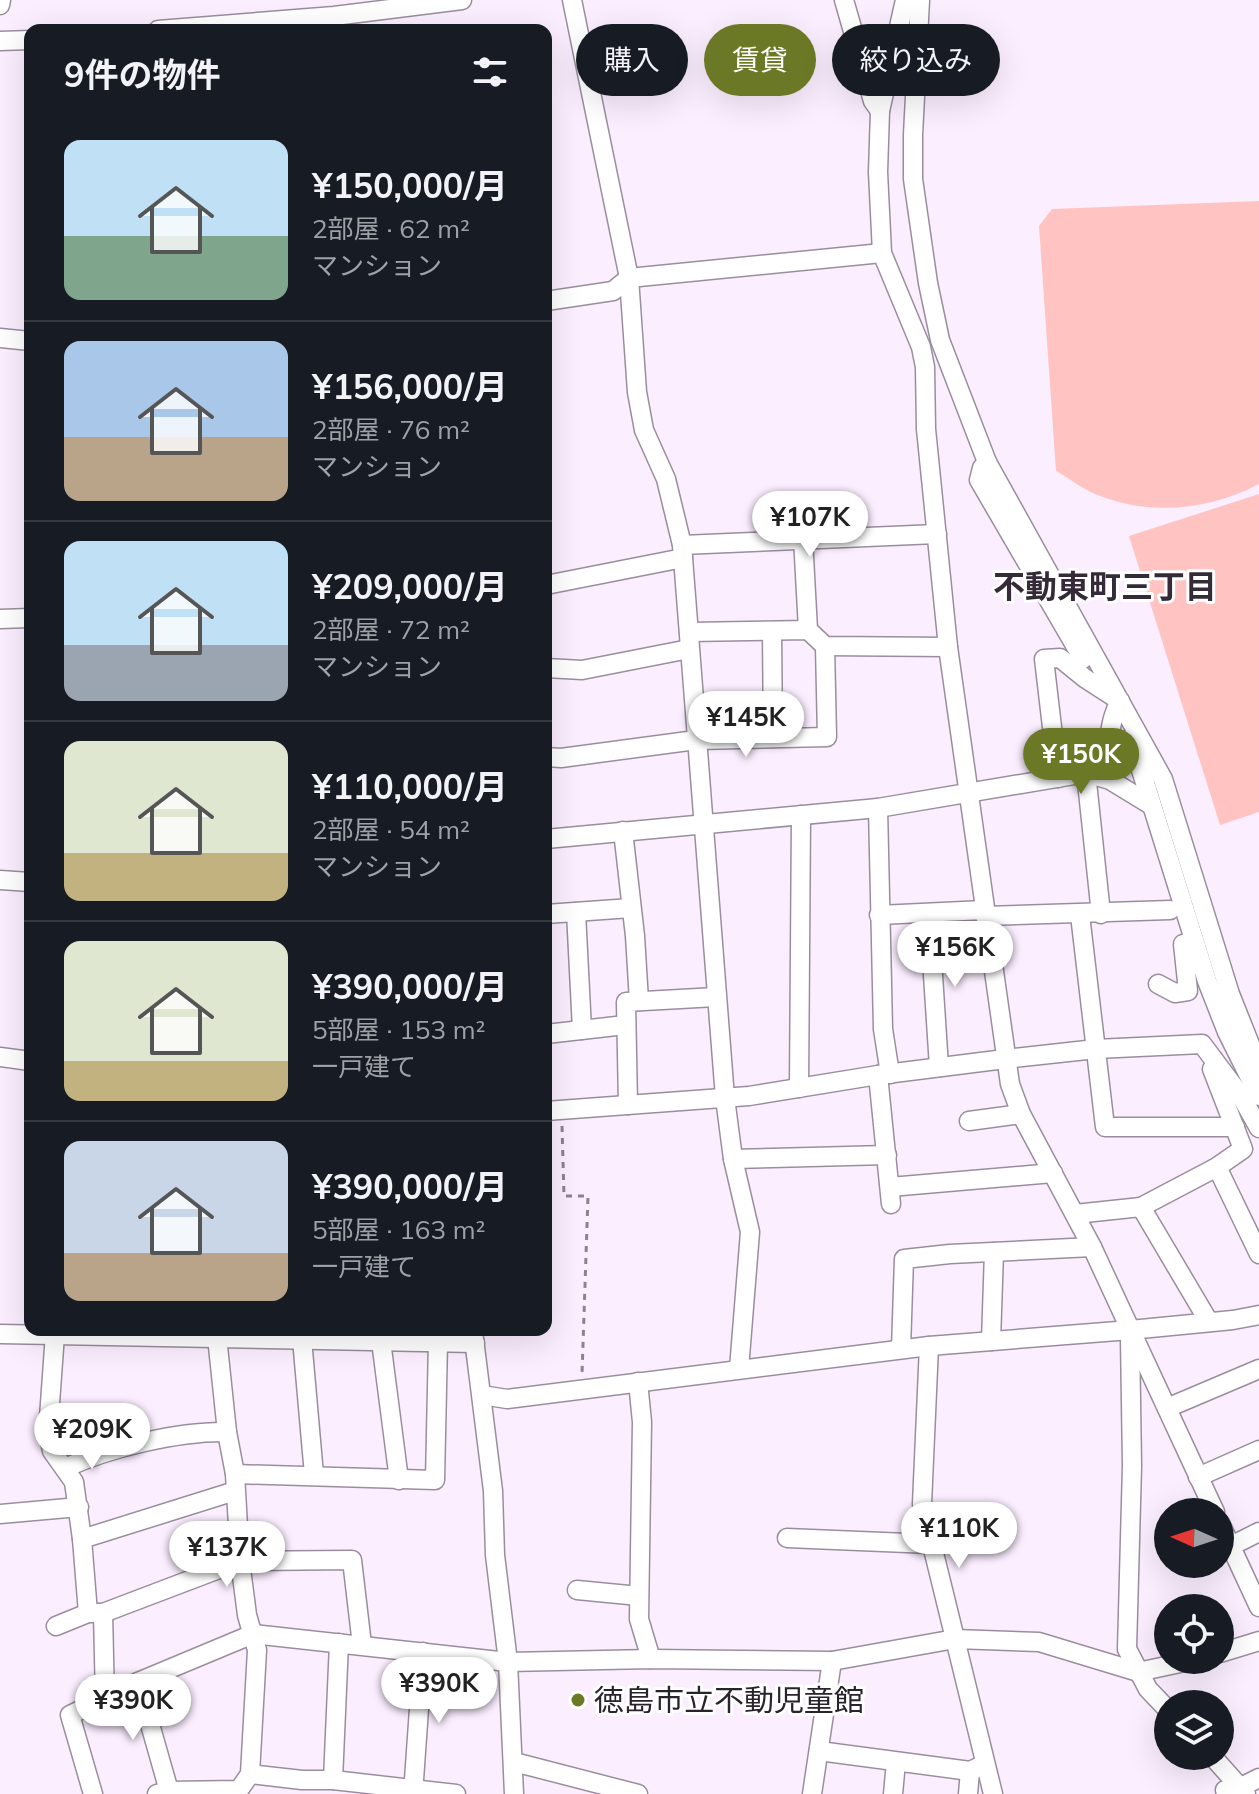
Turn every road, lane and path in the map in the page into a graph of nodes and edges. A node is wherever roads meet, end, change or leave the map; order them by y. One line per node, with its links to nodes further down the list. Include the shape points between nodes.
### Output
1 (462, 0): 6 (street)
2 (572, 0): 12 (street)
3 (844, 0): 10 (street)
4 (905, 0): 10 (street)
5 (920, 0): 16 (street, via 913,179)
6 (342, 15): 7 (street)
7 (232, 24)
8 (24, 40): 9 (street)
9 (0, 41)
10 (880, 111): 11 (street)
11 (882, 253): 12 (street); 17 (street)
12 (629, 278): 13 (street, via 613,291); 20 (street, via 644,430 666,479)
13 (552, 300)
14 (0, 338): 15 (street)
15 (24, 340)
16 (940, 340): 17 (street); 30 (street, via 987,462)
17 (921, 347): 18 (street)
18 (937, 534): 19 (street); 28 (street)
19 (803, 538): 20 (street); 24 (street)
20 (682, 552): 21 (street); 26 (street)
21 (552, 584)
22 (24, 618): 23 (street)
23 (0, 619)
24 (808, 630): 25 (street); 27 (street)
25 (772, 632): 26 (street); 31 (street)
26 (689, 640): 29 (street, via 582,670); 32 (street)
27 (825, 646): 28 (street); 31 (street, via 827,737)
28 (948, 647): 36 (street)
29 (552, 668)
30 (1112, 696): 34 (street, via 1108,747 1097,768); 35 (street, via 1060,658 1044,659); 37 (street); 58 (street, via 1163,779)
31 (773, 738): 32 (street)
32 (696, 740): 33 (street); 40 (street)
33 (552, 757)
34 (1086, 773): 35 (street); 37 (street, via 1110,780); 52 (street)
35 (1058, 778): 36 (street)
36 (968, 794): 38 (street); 49 (street)
37 (1151, 805): 43 (street)
38 (878, 808): 39 (street); 53 (street)
39 (801, 815): 40 (street); 72 (street)
40 (702, 823): 41 (street); 59 (street)
41 (623, 831): 42 (street); 46 (street)
42 (552, 838)
43 (1172, 870): 47 (street); 56 (street)
44 (0, 880): 45 (street)
45 (24, 882)
46 (631, 908): 48 (street); 60 (street)
47 (1170, 910): 52 (street); 55 (street)
48 (576, 912): 50 (street); 62 (street)
49 (984, 913): 51 (street); 54 (street); 67 (street)
50 (552, 914)
51 (929, 914): 53 (street); 69 (street)
52 (1101, 914): 54 (street)
53 (879, 915): 71 (street)
54 (1080, 915): 65 (street)
55 (1183, 944): 56 (street); 57 (street, via 1188,991 1175,993)
56 (1207, 981): 58 (street); 73 (street)
57 (1158, 984)
58 (1230, 994): 70 (street)
59 (716, 997): 60 (street); 74 (street)
60 (639, 1001): 61 (street, via 626,1002)
61 (625, 1025): 62 (street); 75 (street)
62 (582, 1030): 63 (street)
63 (552, 1033)
64 (1202, 1044): 65 (street); 79 (street); 80 (street)
65 (1096, 1049): 67 (street); 79 (street, via 1105,1127)
66 (0, 1057): 68 (street)
67 (1005, 1059): 69 (street); 77 (street)
68 (24, 1060)
69 (939, 1067): 71 (street)
70 (1259, 1067)
71 (884, 1074): 72 (street); 81 (street)
72 (799, 1088): 74 (street)
73 (1259, 1096)
74 (725, 1098): 75 (street); 82 (street)
75 (628, 1105): 76 (street)
76 (554, 1110): 110 (path, via 564,1196 588,1196)
77 (1021, 1114): 78 (street); 84 (street)
78 (969, 1121)
79 (1235, 1127): 83 (street, via 1243,1149)
80 (1259, 1128)
81 (887, 1155): 82 (street); 84 (street, via 891,1195)
82 (733, 1159): 107 (street, via 750,1232)
83 (1217, 1167): 85 (street); 89 (street)
84 (1053, 1173): 86 (street)
85 (1141, 1207): 86 (street); 93 (street)
86 (1075, 1214): 87 (street)
87 (1092, 1247): 88 (street); 94 (street)
88 (994, 1252): 103 (street); 106 (street, via 904,1259)
89 (1259, 1254)
90 (1259, 1301): 92 (street)
91 (1259, 1315): 92 (street)
92 (1233, 1320): 93 (street)
93 (1209, 1322): 94 (street)
94 (1130, 1330): 103 (street); 112 (street); 146 (street, via 1127,1649)
95 (0, 1334): 96 (street)
96 (24, 1334)
97 (55, 1336): 115 (street, via 48,1431 52,1451)
98 (208, 1336): 113 (street)
99 (294, 1336): 116 (street)
100 (340, 1336): 102 (street)
101 (474, 1336): 104 (street); 111 (street)
102 (381, 1341): 104 (street); 118 (street)
103 (991, 1341): 105 (street)
104 (438, 1342): 118 (street, via 435,1480)
105 (929, 1346): 106 (street); 126 (street, via 922,1504)
106 (901, 1349): 107 (street)
107 (739, 1369): 109 (street)
108 (1259, 1369): 112 (street)
109 (638, 1382): 110 (street); 131 (street)
110 (582, 1390): 111 (street, via 507,1399)
111 (482, 1395): 144 (street)
112 (1167, 1408): 117 (street)
113 (227, 1432): 115 (street, via 197,1432); 119 (street)
114 (1259, 1450): 117 (street)
115 (65, 1468): 121 (street)
116 (314, 1475): 118 (street); 119 (street)
117 (1198, 1477): 120 (street)
118 (399, 1480)
119 (235, 1483): 125 (street); 129 (street)
120 (1208, 1498)
121 (79, 1507): 122 (street); 125 (street)
122 (0, 1514)
123 (1259, 1532): 127 (street)
124 (787, 1538): 126 (street)
125 (82, 1539): 133 (street)
126 (931, 1544): 136 (street)
127 (1234, 1544)
128 (1234, 1553): 132 (street)
129 (240, 1561): 133 (street); 135 (street); 139 (street, via 352,1560)
130 (577, 1590): 131 (street)
131 (639, 1596): 142 (street, via 639,1619)
132 (1259, 1607)
133 (95, 1613): 134 (street); 149 (street)
134 (56, 1626)
135 (253, 1634): 138 (street); 147 (street); 155 (street, via 257,1650)
136 (955, 1639): 143 (street); 146 (street, via 1039,1642); 153 (street)
137 (1259, 1641): 140 (street)
138 (339, 1643): 139 (street); 157 (street)
139 (362, 1645): 141 (street)
140 (1234, 1649)
141 (423, 1652): 144 (street); 161 (street)
142 (651, 1659): 143 (street); 144 (street)
143 (832, 1661): 150 (street)
144 (508, 1662): 151 (street)
145 (1154, 1669): 146 (street)
146 (1138, 1672): 148 (street)
147 (138, 1682): 149 (street); 160 (street)
148 (1154, 1695)
149 (105, 1700): 162 (street, via 70,1715)
150 (819, 1751): 152 (street); 166 (street)
151 (514, 1762): 164 (street); 165 (street)
152 (896, 1762): 153 (street); 167 (street)
153 (978, 1767): 168 (street); 169 (street)
154 (1223, 1770): 159 (street)
155 (250, 1774): 158 (street); 160 (street, via 239,1790)
156 (1259, 1778): 159 (street)
157 (333, 1780): 158 (street); 161 (street)
158 (302, 1787)
159 (1238, 1790)
160 (163, 1792)
161 (413, 1792): 163 (street)
162 (93, 1794)
163 (456, 1794)
164 (514, 1794)
165 (638, 1794)
166 (812, 1794)
167 (893, 1794)
168 (968, 1794)
169 (993, 1794)

